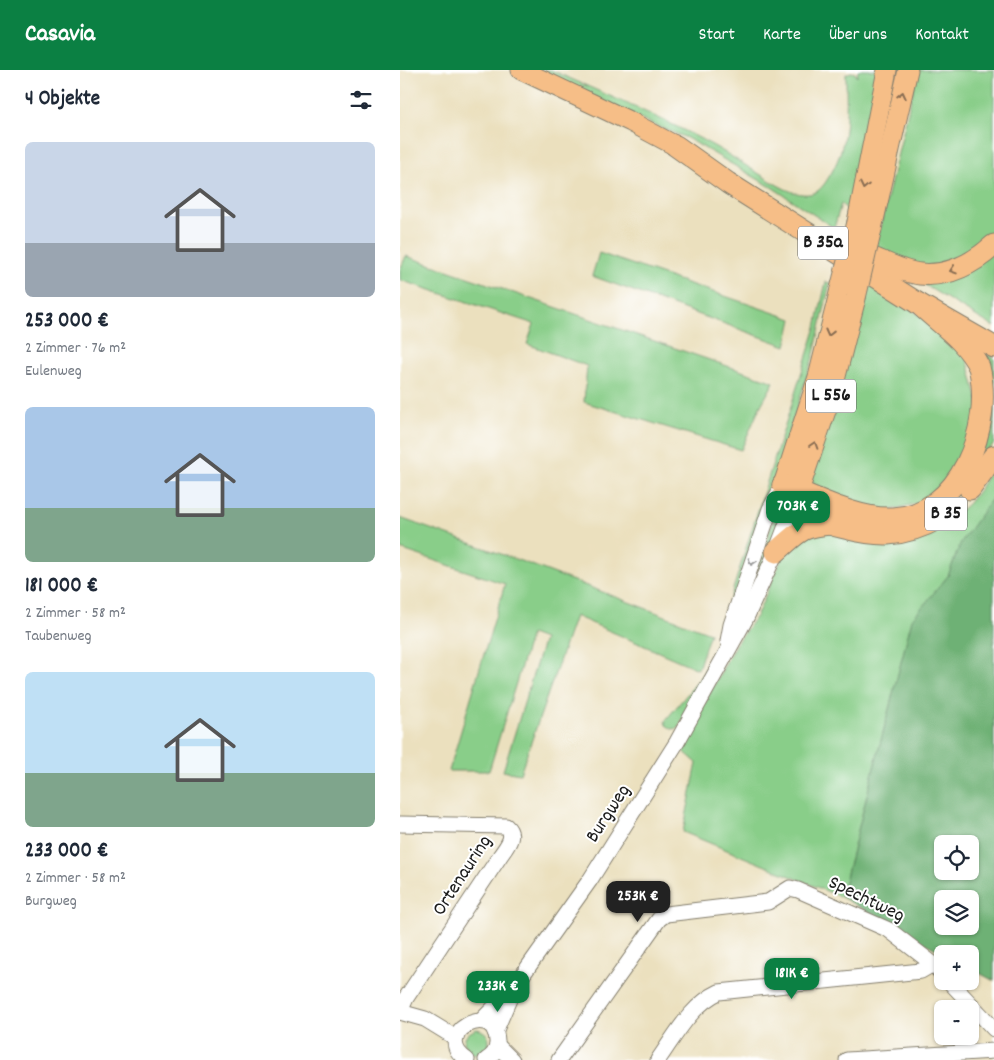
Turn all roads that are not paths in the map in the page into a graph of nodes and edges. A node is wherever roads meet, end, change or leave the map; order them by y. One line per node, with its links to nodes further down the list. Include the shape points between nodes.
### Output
1 (521, 70): 4 (main road, B 35a)
2 (887, 70): 5 (main road, L 556, one-way to 5)
3 (908, 70): 5 (main road, L 556, one-way to 3)
4 (676, 146): 7 (highway, B 35a, via 734,174); 8 (highway, B 35a, via 728,183)
5 (865, 225): 12 (main road, L 556, bridge, via 848,294 818,377)
6 (994, 245): 7 (highway, one-way to 7, via 968,265 935,274 919,274)
7 (868, 256): 9 (highway, B 35a)
8 (919, 304): 10 (highway, B 35a); 12 (highway, via 957,336 969,350 983,378 988,410 979,448 968,468 940,501 903,517 871,518)
9 (994, 337)
10 (994, 347)
11 (994, 456): 13 (highway, B 35, via 958,504 929,524 889,534)
12 (792, 493): 13 (highway, B 35, via 799,510); 14 (street, Burgweg); 15 (street, Burgweg, one-way to 15, via 770,509 731,625)
13 (833, 524): 14 (highway, B 35, via 801,530)
14 (776, 552): 15 (street, Burgweg, via 746,618)
15 (725, 654): 19 (street, Burgweg, via 639,804)
16 (400, 824): 21 (street, Ortenauring, via 506,826 512,835)
17 (934, 966): 30 (street, Spechtweg, via 889,930 790,888 768,902 666,914 659,919)
18 (934, 970): 31 (street, via 719,992 708,997 686,1020)
19 (514, 987): 22 (street, Burgweg); 25 (street, Burgweg)
20 (957, 990): 23 (street)
21 (400, 1012): 24 (street, via 425,1019 448,1020)
22 (481, 1021): 24 (street, via 475,1021); 25 (street, via 487,1024)
23 (994, 1029)
24 (460, 1032): 27 (street, via 457,1049)
25 (496, 1039): 28 (street, Burgweg, via 495,1051); 29 (street)
26 (994, 1050): 32 (street)
27 (461, 1058)
28 (488, 1060)
29 (512, 1060)
30 (559, 1060)
31 (658, 1060)
32 (847, 1060)

